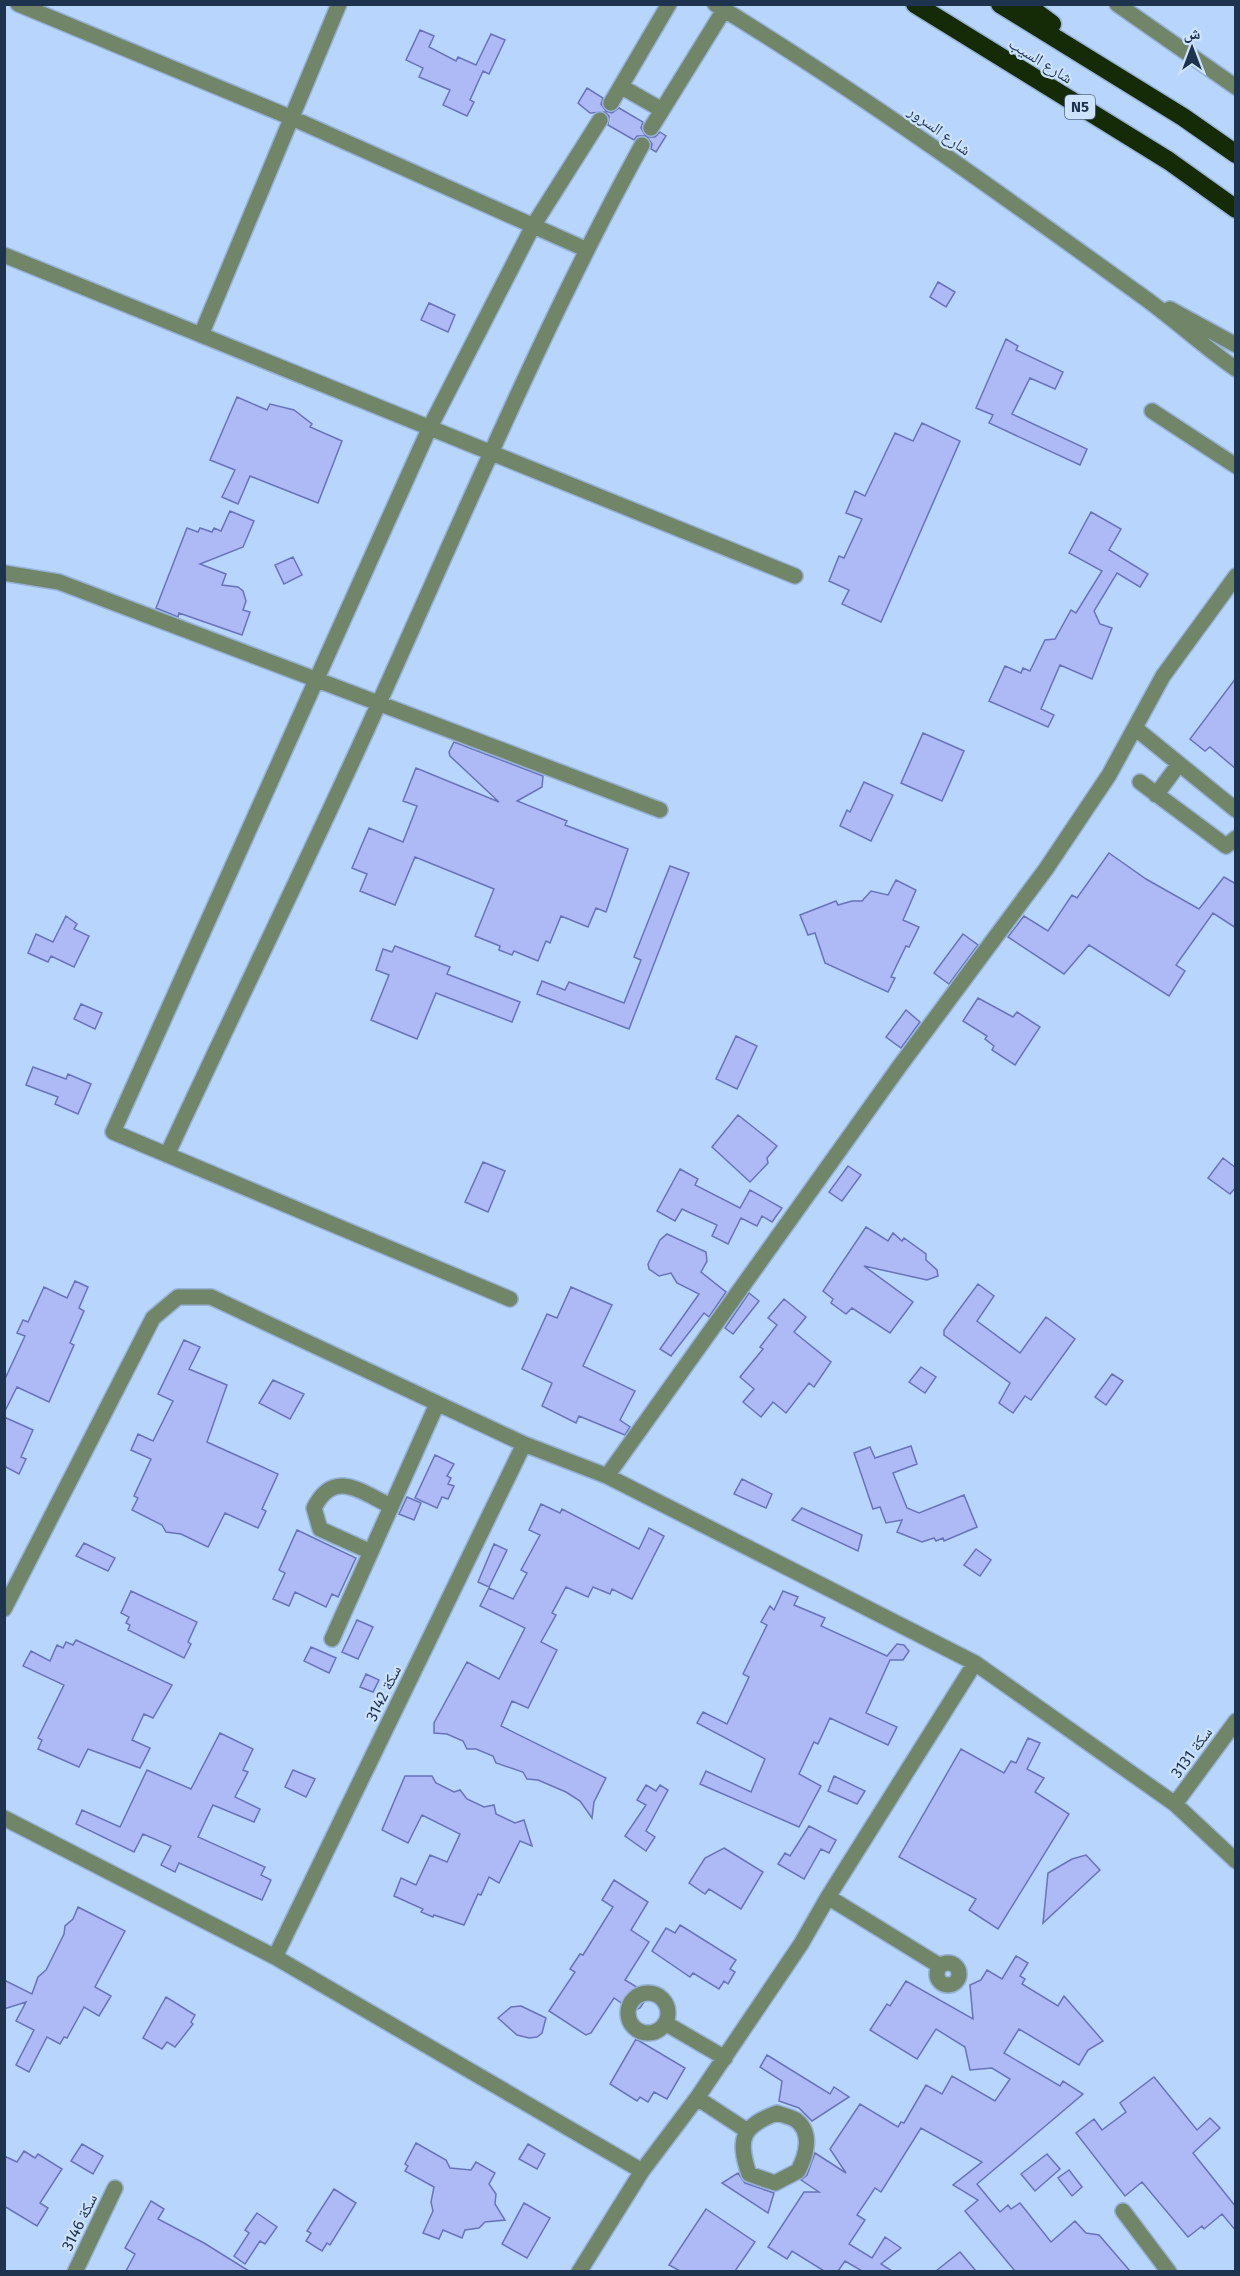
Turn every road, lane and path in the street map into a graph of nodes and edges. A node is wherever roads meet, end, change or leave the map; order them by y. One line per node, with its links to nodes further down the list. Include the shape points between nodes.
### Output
1 (18, 4): 14 (street)
2 (339, 4): 14 (street)
3 (669, 4): 9 (street)
4 (1000, 4): 13 (highway, شارع السيب)
5 (1025, 4): 13 (highway)
6 (1117, 4): 10 (street)
7 (916, 6): 19 (highway, شارع السيب / N5, via 1169,161)
8 (719, 7): 12 (street); 23 (street, شارع السرور, via 889,115)
9 (622, 87): 11 (street); 12 (street)
10 (1236, 87)
11 (611, 103)
12 (662, 110): 16 (street)
13 (1183, 117): 18 (highway, شارع السيب)
14 (292, 118): 20 (street); 24 (street)
15 (600, 120): 20 (street)
16 (651, 128)
17 (642, 144): 21 (street)
18 (1236, 154)
19 (1236, 209)
20 (533, 226): 21 (street); 29 (street)
21 (585, 249): 30 (street)
22 (4, 255): 24 (street)
23 (1138, 292): 25 (street, شارع السرور); 26 (street, شارع السرور)
24 (201, 335): 29 (street)
25 (1236, 345)
26 (1230, 366): 27 (street, شارع السرور)
27 (1236, 377)
28 (1152, 411): 31 (street)
29 (430, 427): 30 (street); 35 (street)
30 (489, 452): 33 (street); 36 (street)
31 (1236, 466)
32 (4, 573): 35 (street, via 58,582)
33 (795, 576)
34 (1236, 576): 37 (street, via 1163,676)
35 (316, 681): 36 (street); 44 (street, via 113,1132)
36 (378, 705): 41 (street); 44 (street)
37 (1135, 728): 38 (street); 48 (street, via 1109,775 1046,868)
38 (1179, 764): 40 (street); 42 (street)
39 (1140, 782): 40 (street)
40 (1156, 795): 43 (street, via 1226,846)
41 (660, 810)
42 (1236, 810)
43 (1236, 838)
44 (166, 1155): 45 (street)
45 (510, 1299)
46 (437, 1404): 47 (street); 49 (street); 51 (street, via 211,1297 178,1297 153,1318)
47 (524, 1444): 48 (street); 59 (street, سكة 3142)
48 (607, 1476): 53 (street)
49 (391, 1506): 50 (street); 50 (street, via 345,1485 322,1492 314,1508 320,1529)
50 (371, 1552): 52 (street)
51 (4, 1609)
52 (332, 1639)
53 (975, 1664): 55 (street); 58 (street)
54 (1236, 1721): 55 (street, سكة 3131)
55 (1175, 1804): 57 (street)
56 (4, 1818): 59 (street)
57 (1236, 1861)
58 (828, 1897): 60 (street); 62 (street)
59 (275, 1957): 65 (street)
60 (940, 1966)
61 (665, 2023): 62 (street)
62 (725, 2058): 63 (street)
63 (697, 2098): 64 (street); 65 (street)
64 (746, 2130): 64 (street, via 742,2148 749,2174 775,2183 798,2171 807,2148 804,2131 796,2120 777,2114 758,2120)
65 (642, 2171): 69 (street)
66 (115, 2188): 68 (street, سكة 3146)
67 (1123, 2211): 70 (street)
68 (75, 2271)
69 (579, 2271)
70 (1169, 2271)

